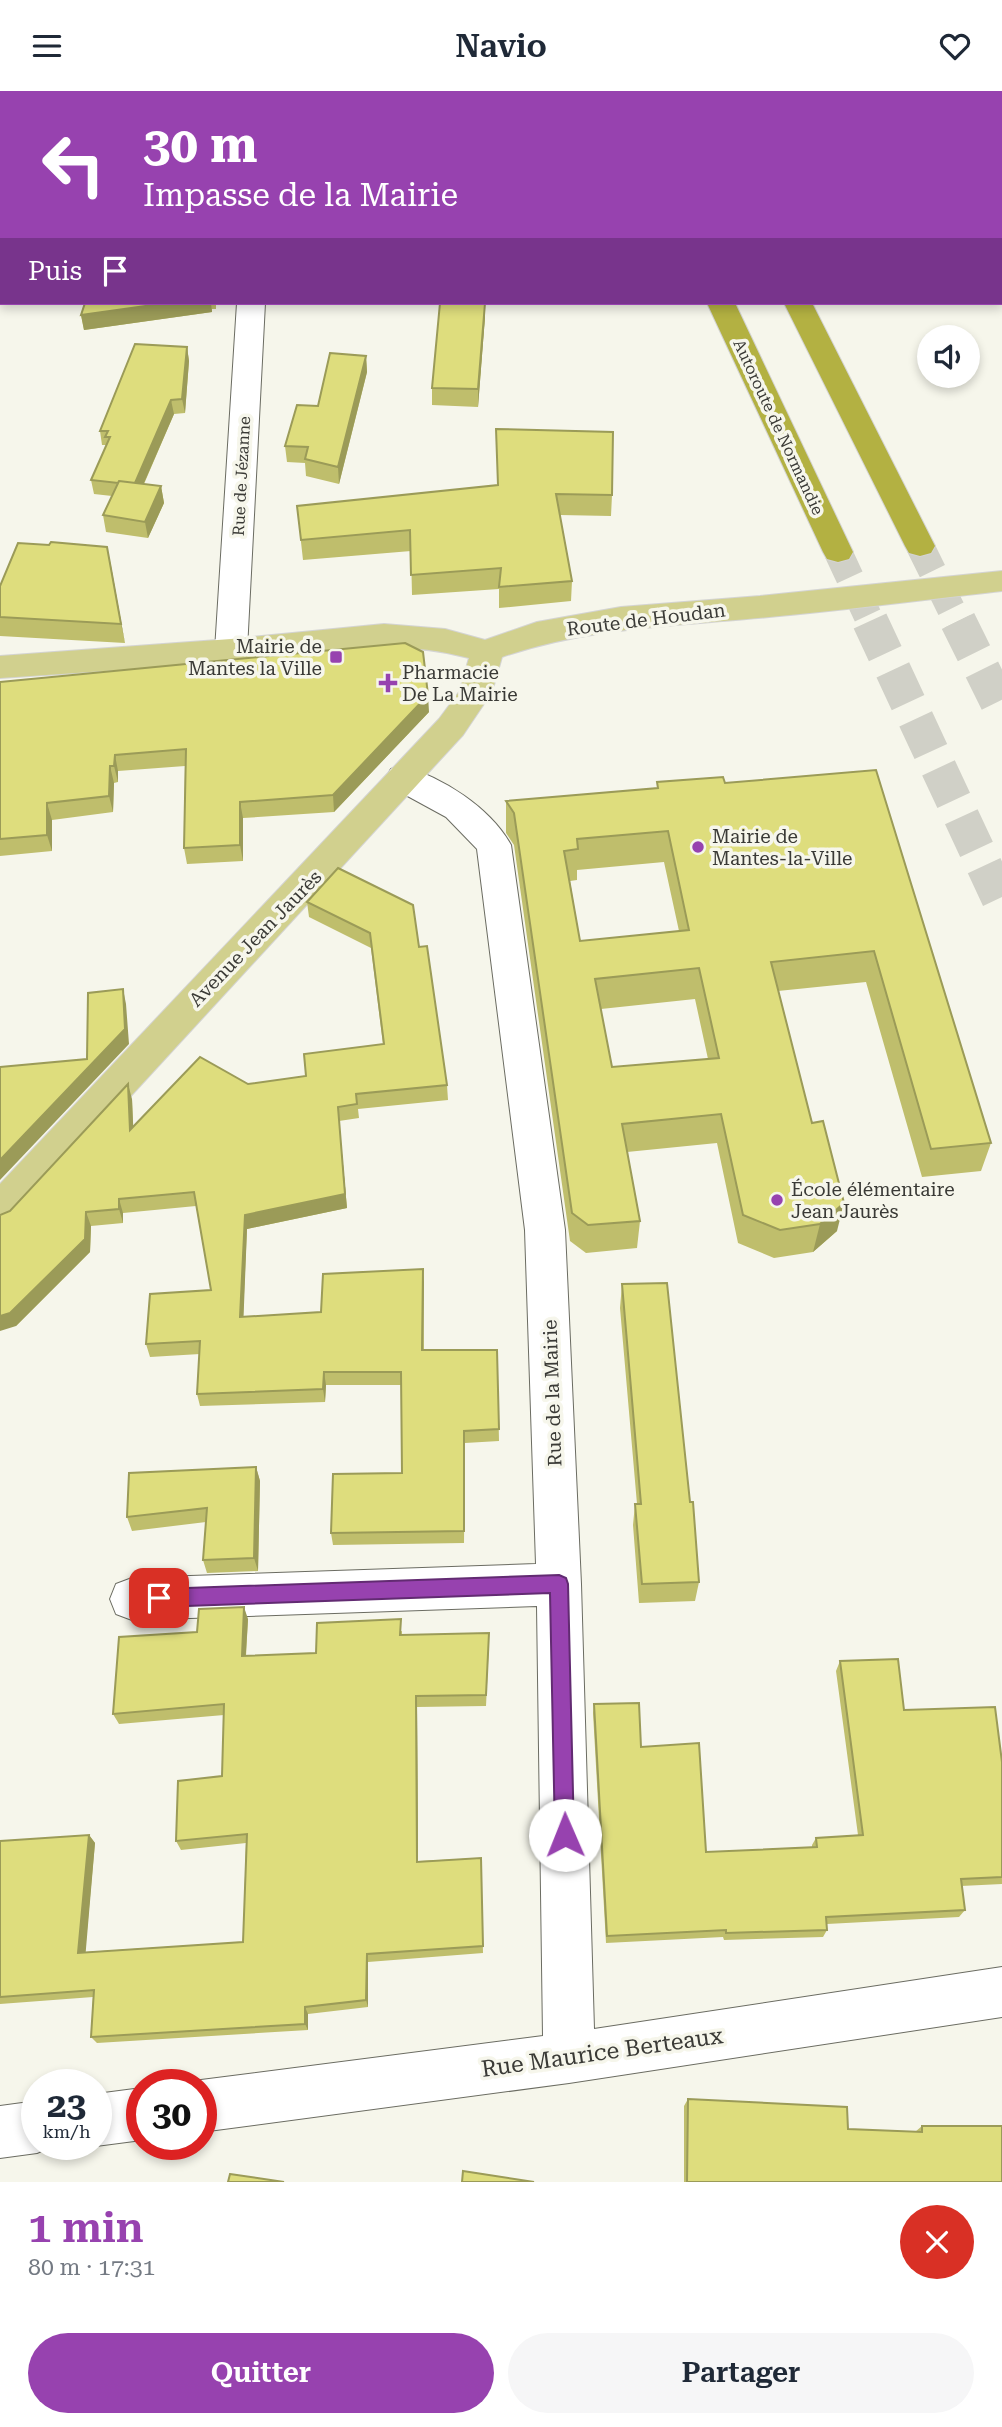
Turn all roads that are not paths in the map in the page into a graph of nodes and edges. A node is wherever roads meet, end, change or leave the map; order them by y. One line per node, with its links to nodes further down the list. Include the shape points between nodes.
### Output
1 (251, 305): 7 (street, Rue de Jézanne)
2 (722, 305): 5 (highway, Autoroute de Normandie)
3 (799, 305): 4 (highway)
4 (920, 546)
5 (838, 552)
6 (1002, 581): 8 (main road, Route de Houdan, via 621,618 537,633)
7 (231, 650): 8 (main road, via 384,635 445,640); 9 (main road)
8 (486, 651): 10 (main road, Avenue Jean Jaurès, via 486,667 467,710)
9 (0, 667)
10 (403, 778): 11 (main road, Avenue Jean Jaurès); 12 (street, Rue de la Mairie, via 458,808 494,845 545,1230)
11 (0, 1211)
12 (559, 1584): 13 (street); 15 (street, Rue de la Mairie)
13 (132, 1599)
14 (1002, 1992): 15 (street, Rue Maurice Berteaux)
15 (569, 2058): 16 (street, Rue Maurice Berteaux)
16 (217, 2104)
17 (21, 2129): 18 (street)
18 (0, 2132)

